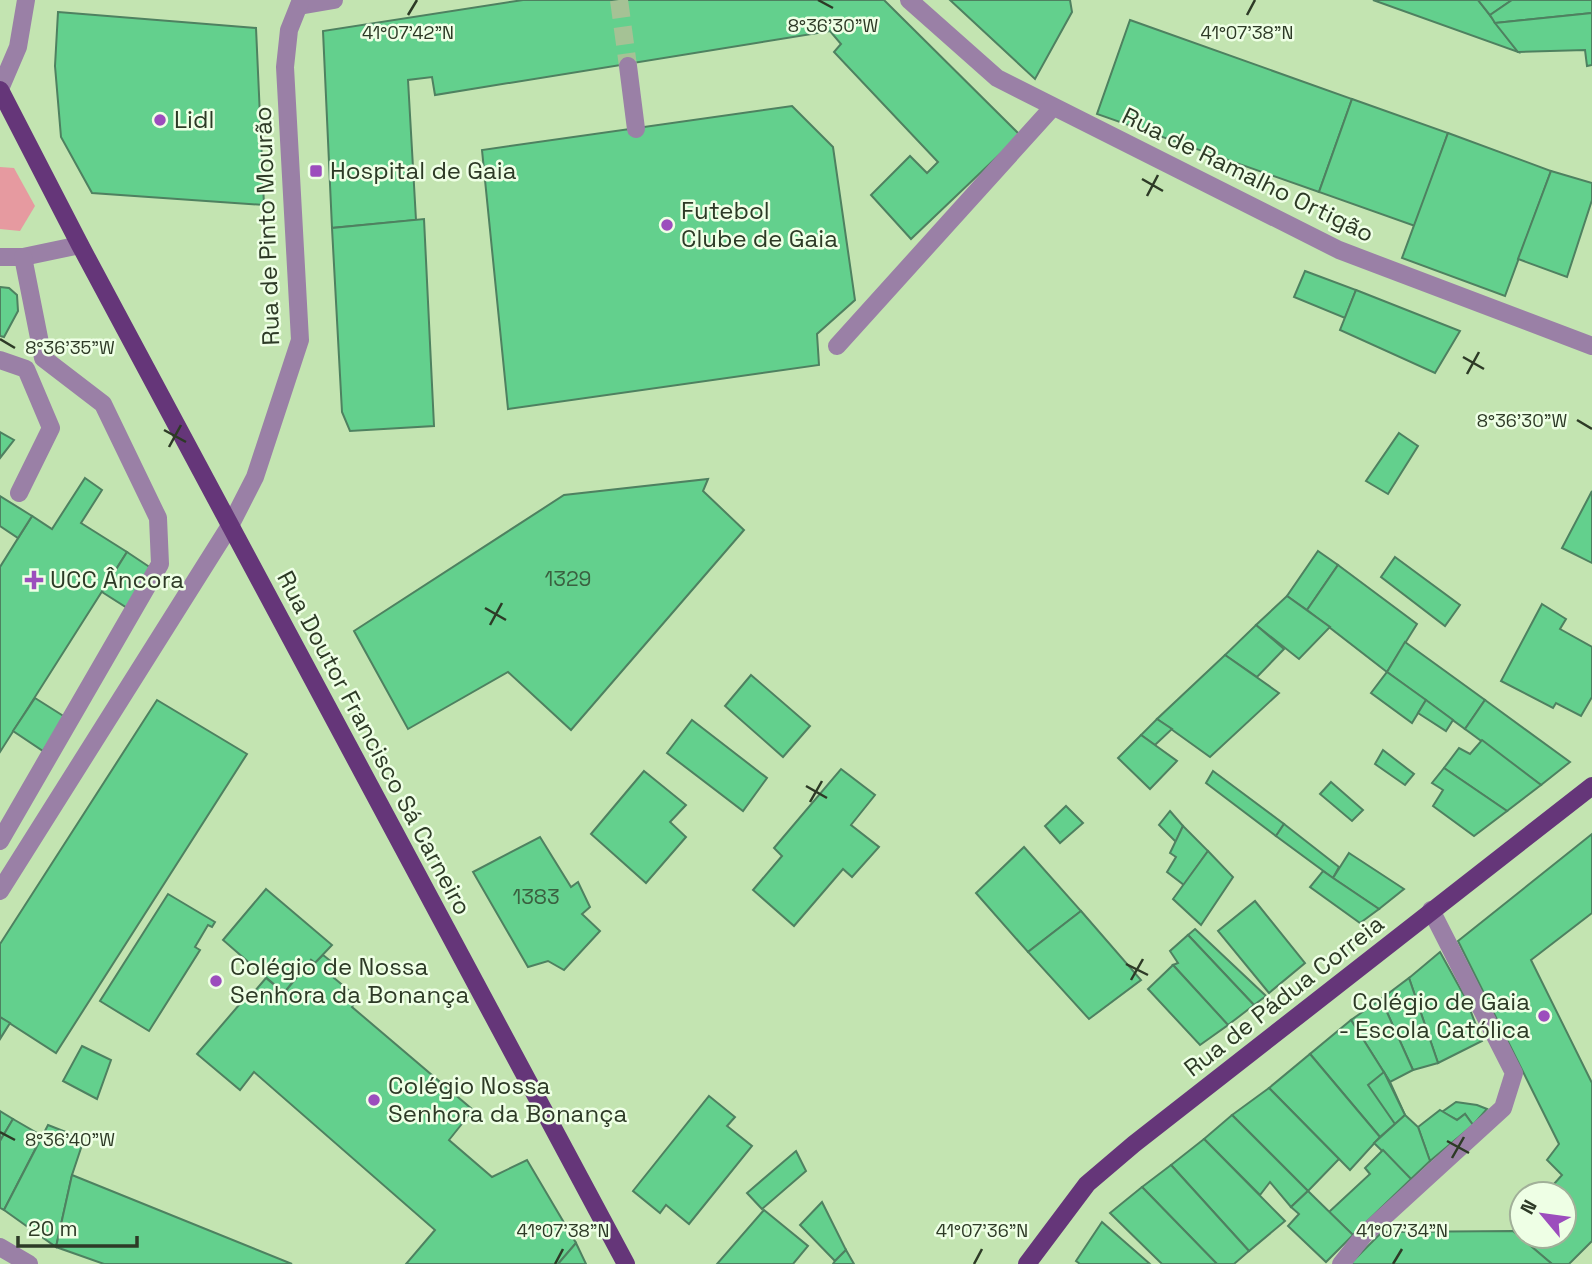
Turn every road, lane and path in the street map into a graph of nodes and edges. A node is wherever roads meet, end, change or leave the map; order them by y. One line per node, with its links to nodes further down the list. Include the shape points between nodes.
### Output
1 (26, 0): 6 (street, via 18,47)
2 (334, 0): 4 (street)
3 (909, 0): 7 (street, Rua de Ramalho Ortigão, via 997,78)
4 (300, 3): 16 (street, Rua de Pinto Mourão, via 289,30 285,67 300,340 254,477)
5 (628, 66): 8 (street)
6 (0, 89): 9 (main road, Rua Doutor Francisco Sá Carneiro)
7 (1053, 107): 12 (street); 13 (street, Rua de Ramalho Ortigão, via 1339,250)
8 (636, 129)
9 (79, 245): 11 (street); 16 (main road, Rua Doutor Francisco Sá Carneiro)
10 (0, 257): 11 (street)
11 (23, 257): 18 (street, via 43,358 103,404 158,518 160,564)
12 (837, 345)
13 (1592, 346)
14 (0, 360): 15 (street, via 26,369 51,428)
15 (19, 492)
16 (231, 524): 19 (street, Rua de Pinto Mourão); 23 (main road, Rua Doutor Francisco Sá Carneiro)
17 (1592, 786): 20 (main road, Rua de Pádua Correia)
18 (0, 841)
19 (0, 891)
20 (1432, 911): 24 (main road, Rua de Pádua Correia, via 1087,1184); 25 (street, via 1514,1073 1503,1108 1364,1234)
21 (0, 1247): 22 (street)
22 (29, 1264)
23 (626, 1264)
24 (1027, 1264)
25 (1341, 1264)

